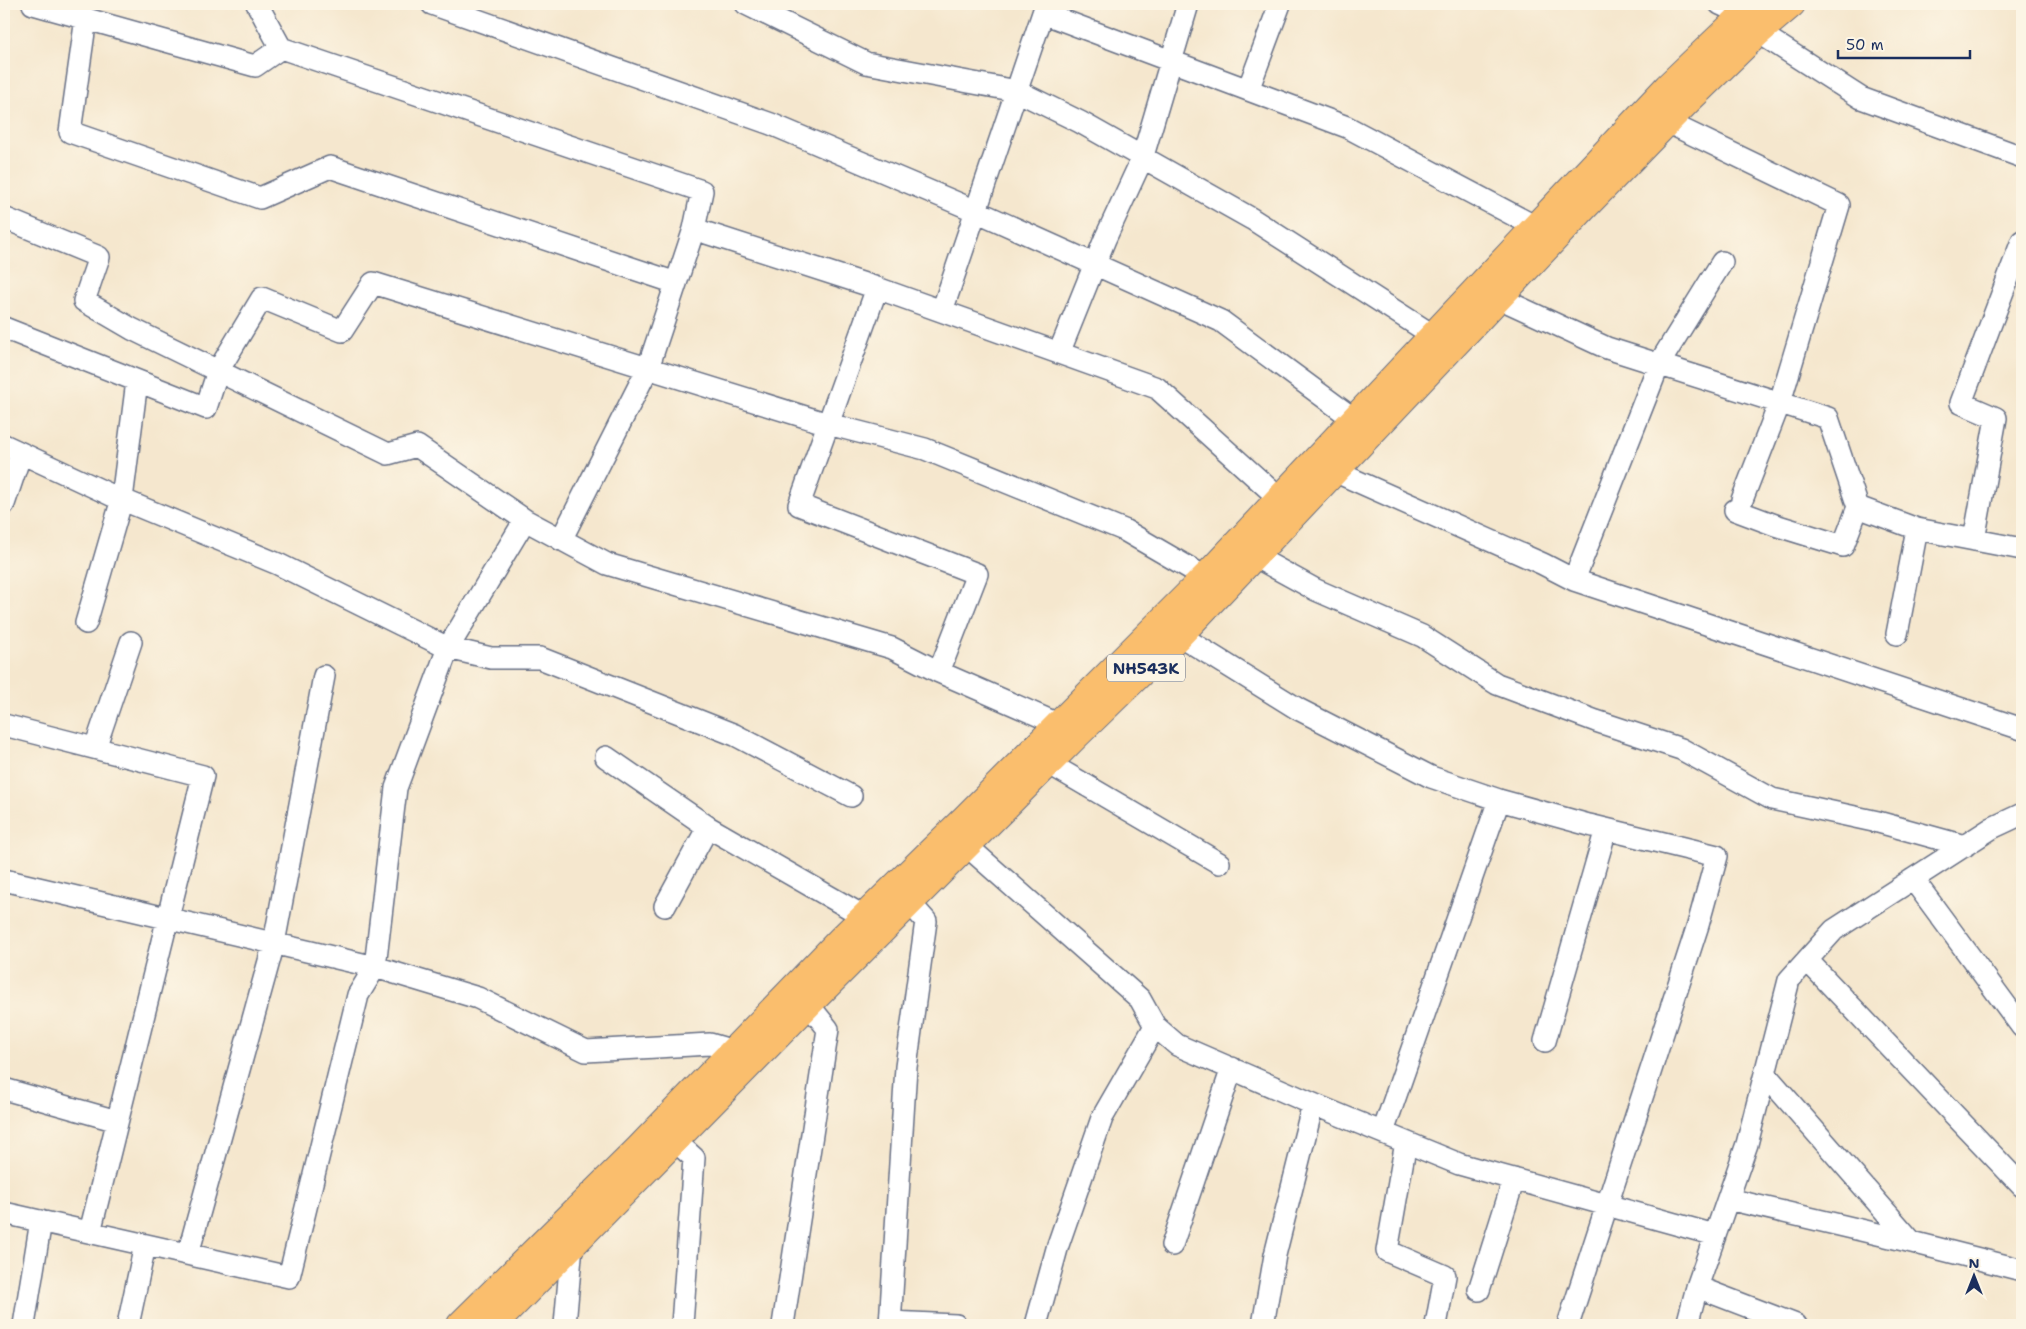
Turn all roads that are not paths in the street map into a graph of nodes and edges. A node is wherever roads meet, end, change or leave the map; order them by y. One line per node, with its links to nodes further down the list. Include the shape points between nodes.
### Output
1 (33, 4): 10 (street)
2 (257, 4): 11 (street)
3 (432, 4): 18 (street, via 771,124)
4 (746, 4): 14 (street, via 866,63)
5 (1188, 4): 12 (street)
6 (1280, 4): 13 (street)
7 (1791, 4): 9 (highway, NH543K)
8 (1044, 8): 12 (street); 14 (street)
9 (1744, 13): 15 (highway, NH543K); 16 (street, via 1861,98); 20 (highway, NH543K, via 1668,87)
10 (86, 18): 11 (street, via 255,66); 25 (street, via 70,132 260,198 330,167)
11 (281, 48): 21 (street, via 702,191)
12 (1170, 61): 13 (street); 17 (street)
13 (1248, 90): 20 (street, via 1347,127)
14 (1017, 91): 17 (street, via 1080,122); 18 (street)
15 (1667, 122): 27 (highway, NH543K); 36 (street, via 1840,205)
16 (2022, 157)
17 (1142, 159): 24 (street); 30 (street, via 1252,219)
18 (976, 210): 24 (street); 28 (street)
19 (4, 218): 34 (street, via 99,258 84,301 132,329)
20 (1536, 227): 27 (highway, NH543K)
21 (694, 229): 25 (street); 26 (street)
22 (2022, 241): 48 (street, via 1960,403 1996,418)
23 (1722, 262): 32 (street)
24 (1095, 264): 31 (street); 37 (street, via 1221,321)
25 (676, 283): 33 (street)
26 (877, 288): 28 (street); 38 (street)
27 (1491, 292): 30 (highway, NH543K); 32 (street, via 1607,348)
28 (942, 311): 31 (street)
29 (4, 328): 35 (street)
30 (1442, 343): 37 (highway, NH543K); 40 (highway, NH543K)
31 (1060, 353): 43 (street, via 1157,388)
32 (1658, 364): 36 (street); 52 (street)
33 (648, 368): 34 (street, via 373,283 342,332 262,298); 38 (street); 47 (street)
34 (218, 371): 35 (street, via 206,408); 45 (street, via 388,454 417,446)
35 (137, 381): 41 (street)
36 (1780, 402): 44 (street, via 1828,418); 44 (street, via 1738,505 1775,525 1842,546)
37 (1355, 420): 43 (highway, NH543K)
38 (828, 424): 51 (street, via 943,456 1124,530); 58 (street, via 799,505 977,574)
39 (12, 449): 41 (street); 42 (street)
40 (1334, 471): 43 (highway, NH543K); 52 (street)
41 (122, 500): 53 (street); 57 (street, via 278,564)
42 (4, 504)
43 (1287, 506): 50 (highway, NH543K); 51 (highway, NH543K)
44 (1858, 507): 46 (street)
45 (524, 520): 47 (street); 57 (street)
46 (1917, 528): 48 (street); 54 (street)
47 (561, 540): 58 (street, via 607,564 892,648)
48 (1974, 540): 49 (street)
49 (2022, 549)
50 (1254, 556): 55 (highway, NH543K); 72 (street, via 1316,590 1422,636 1497,684 1680,749 1772,799 1878,822)
51 (1205, 577): 60 (highway, NH543K)
52 (1574, 580): 62 (street)
53 (86, 623)
54 (1897, 634)
55 (1179, 635): 65 (highway, NH543K); 67 (street, via 1298,709 1431,777)
56 (131, 642): 63 (street)
57 (448, 648): 66 (street, via 491,658 540,658 735,735); 82 (street, via 396,788)
58 (939, 672): 60 (street)
59 (324, 676): 80 (street)
60 (1058, 724): 71 (highway, NH543K)
61 (4, 726): 63 (street)
62 (2022, 729)
63 (96, 748): 79 (street, via 203,776)
64 (606, 757): 69 (street)
65 (1048, 763): 71 (highway, NH543K); 73 (street)
66 (851, 796)
67 (1499, 800): 70 (street); 93 (street)
68 (2022, 814): 72 (street)
69 (708, 826): 77 (street); 78 (street)
70 (1606, 830): 86 (street); 99 (street, via 1717,856 1698,925)
71 (960, 839): 76 (highway, NH543K); 78 (highway, NH543K); 84 (street, via 1140,999)
72 (1965, 846): 74 (street)
73 (1219, 863)
74 (1914, 879): 81 (street, via 1834,930); 85 (street)
75 (4, 880): 79 (street)
76 (910, 903): 83 (highway, NH543K); 112 (street, via 926,921 906,1067)
77 (664, 906)
78 (865, 917): 83 (highway, NH543K)
79 (168, 918): 80 (street); 92 (street)
80 (274, 943): 82 (street); 108 (street)
81 (1807, 960): 89 (street, via 1789,980); 97 (street)
82 (376, 967): 87 (street, via 478,998 586,1052 710,1044); 108 (street, via 358,995 289,1277)
83 (800, 997): 87 (highway, NH543K); 94 (highway, NH543K); 119 (street, via 828,1029)
84 (1156, 1026): 88 (street, via 1178,1045); 121 (street, via 1102,1118 1058,1245)
85 (2022, 1027)
86 (1545, 1041)
87 (734, 1052): 94 (highway, NH543K)
88 (1232, 1068): 91 (street); 107 (street)
89 (1765, 1074): 98 (street, via 1747,1144); 104 (street)
90 (4, 1089): 92 (street)
91 (1313, 1104): 93 (street); 122 (street, via 1275,1255)
92 (118, 1121): 102 (street)
93 (1383, 1132): 95 (street)
94 (666, 1135): 106 (highway, NH543K); 115 (highway, NH543K); 118 (street, via 694,1158)
95 (1406, 1142): 96 (street, via 1459,1164); 123 (street, via 1386,1251 1444,1276)
96 (1514, 1179): 99 (street); 111 (street)
97 (2022, 1186)
98 (1728, 1199): 103 (street); 104 (street)
99 (1606, 1205): 103 (street); 124 (street)
100 (4, 1213): 101 (street)
101 (41, 1222): 102 (street); 113 (street)
102 (90, 1232): 105 (street)
103 (1715, 1235): 110 (street)
104 (1912, 1242): 109 (street)
105 (145, 1245): 108 (street); 114 (street)
106 (572, 1245): 116 (highway, NH543K); 117 (street)
107 (1172, 1245)
108 (188, 1254)
109 (2022, 1270)
110 (1697, 1287): 125 (street); 126 (street)
111 (1479, 1290)
112 (890, 1324): 120 (street)
113 (24, 1325)
114 (128, 1325)
115 (461, 1325)
116 (493, 1325)
117 (565, 1325)
118 (682, 1325)
119 (783, 1325)
120 (956, 1325)
121 (1036, 1325)
122 (1263, 1325)
123 (1436, 1325)
124 (1568, 1325)
125 (1687, 1325)
126 (1796, 1325)

